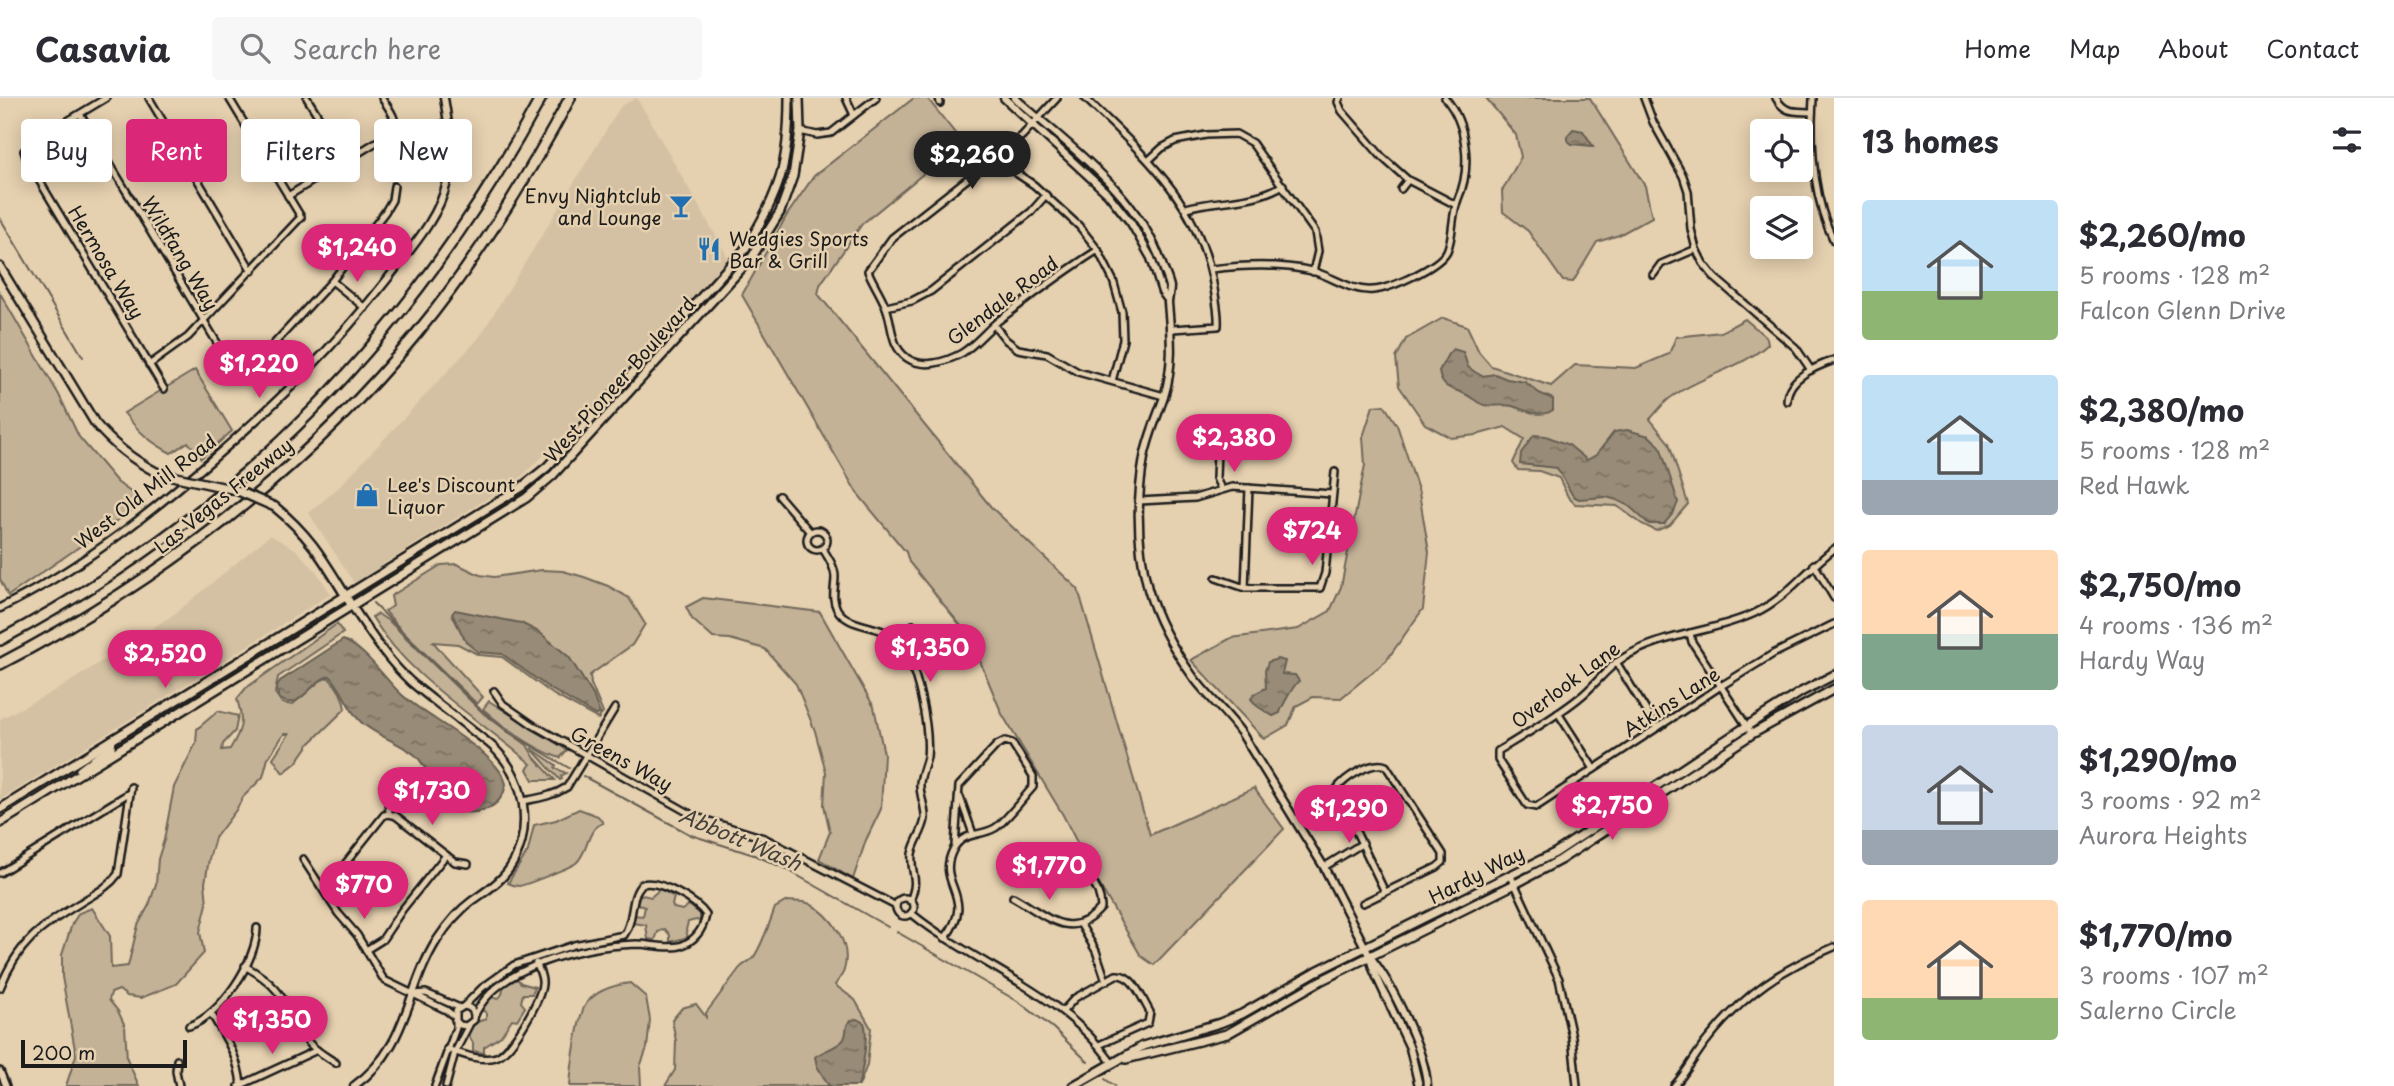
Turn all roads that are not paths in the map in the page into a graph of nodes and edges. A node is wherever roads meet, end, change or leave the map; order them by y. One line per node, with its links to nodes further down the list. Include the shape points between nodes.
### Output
1 (106, 98): 23 (street)
2 (149, 98): 45 (street)
3 (229, 98): 37 (street)
4 (307, 98): 25 (street)
5 (382, 98): 28 (street, via 396,128)
6 (444, 98): 50 (street, West Old Mill Road, via 451,148 441,199 419,239)
7 (541, 98): 81 (highway, Las Vegas Freeway, via 478,207 438,264 309,416 257,465 149,550 88,591)
8 (570, 98): 84 (highway, Las Vegas Freeway, via 458,279 416,334 323,435 165,566 104,607)
9 (789, 98): 74 (main road, West Pioneer Boulevard, via 782,176 770,209 745,249 547,467)
10 (799, 98): 27 (main road, West Pioneer Boulevard)
11 (846, 98): 24 (street)
12 (876, 98): 24 (street)
13 (1003, 98): 26 (street)
14 (1015, 98): 26 (street)
15 (1057, 98): 26 (street)
16 (1084, 98): 30 (street)
17 (1340, 98): 31 (street, via 1342,111)
18 (1445, 98): 38 (street, via 1458,117 1464,138 1462,192)
19 (1644, 98): 41 (street, via 1683,176)
20 (1776, 98): 22 (street, via 1786,111)
21 (1813, 98): 22 (street)
22 (1812, 112): 40 (street, via 1816,177)
23 (80, 114): 51 (street, Wildfang Way); 55 (street, Hermosa Way, via 24,151)
24 (854, 116): 27 (street, via 831,133)
25 (320, 119)
26 (1036, 122): 29 (street); 53 (street, via 1115,187 1139,217 1170,287)
27 (800, 131): 76 (main road, West Pioneer Boulevard, via 793,176 780,212 751,257 553,475 526,498)
28 (360, 152)
29 (999, 153): 36 (street, via 1013,171); 49 (street, via 892,238 869,271)
30 (1149, 160): 33 (street, via 1175,141 1236,134 1252,143); 39 (street)
31 (1408, 180): 35 (street); 38 (street)
32 (311, 182): 37 (street)
33 (1283, 185): 39 (street, via 1251,198); 46 (street, via 1315,232 1318,251)
34 (394, 186): 48 (street, via 385,212)
35 (1401, 189)
36 (1046, 195): 42 (street); 49 (street, via 931,291)
37 (288, 196): 45 (street, via 300,217)
38 (1456, 205): 46 (street, via 1447,250 1440,260 1391,286 1353,288)
39 (1186, 208): 44 (street)
40 (1834, 241)
41 (1696, 249): 47 (street, via 1661,264); 56 (street, via 1715,278 1796,348)
42 (1098, 250): 52 (street, Glendale Road); 57 (street, via 1122,312 1123,340)
43 (0, 267): 74 (main road, bridge, via 106,437 158,473 236,490 275,507 313,544)
44 (1211, 269): 46 (street, via 1275,266); 53 (street, via 1218,326)
45 (252, 271): 51 (street)
46 (1313, 271)
47 (1653, 275)
48 (332, 281): 50 (street); 51 (street, Wildfang Way, via 242,376 234,371)
49 (886, 307): 52 (street, Glendale Road, via 897,348 920,364 941,362 963,352)
50 (365, 308): 77 (street, West Old Mill Road, via 300,380 174,493 100,550)
51 (203, 321): 55 (street)
52 (994, 324): 57 (street, via 1018,349 1047,354 1078,372)
53 (1172, 329): 59 (street)
54 (1834, 360): 56 (street)
55 (149, 365): 58 (street, Hermosa Way)
56 (1811, 370): 60 (street, via 1793,383)
57 (1112, 382): 59 (street)
58 (164, 389)
59 (1164, 396): 67 (street, via 1144,456)
60 (1787, 401)
61 (1217, 450): 64 (street, via 1216,478)
62 (1335, 472): 65 (street)
63 (1249, 488): 64 (street); 65 (street); 73 (street)
64 (1221, 489): 67 (street, via 1195,498)
65 (1332, 494): 73 (street, via 1320,588)
66 (779, 496): 68 (street)
67 (1139, 502): 112 (street, via 1141,551 1161,623 1196,680 1242,734)
68 (810, 532): 69 (street, via 808,544 813,549); 69 (street, via 820,529 826,533)
69 (823, 548): 82 (street, via 835,576 833,598 844,617)
70 (1834, 549): 71 (street, Overlook Lane)
71 (1814, 564): 75 (street); 80 (street, Overlook Lane, via 1778,600 1717,628)
72 (1216, 578): 73 (street)
73 (1245, 589)
74 (345, 596): 76 (main road); 94 (main road, West Pioneer Boulevard)
75 (1834, 598)
76 (352, 606): 97 (main road, West Pioneer Boulevard); 100 (street, via 383,652 410,681 498,751 513,773)
77 (0, 608)
78 (1834, 624): 86 (street, Atkins Lane)
79 (913, 625): 82 (street)
80 (1689, 633): 83 (street, Overlook Lane, via 1643,647); 86 (street)
81 (0, 640)
82 (897, 640): 119 (street, via 911,667 927,741 920,782 925,818 912,857 916,878)
83 (1616, 662): 90 (street, Overlook Lane); 92 (street)
84 (0, 664)
85 (1834, 675): 91 (main road, Hardy Way)
86 (1721, 686): 91 (street); 92 (street, Atkins Lane)
87 (1834, 689): 93 (main road, Hardy Way)
88 (494, 691): 95 (street, Greens Way, via 503,704)
89 (615, 708): 95 (street)
90 (1558, 713): 96 (street); 101 (street, Overlook Lane, via 1498,751 1498,760)
91 (1747, 726): 93 (street); 114 (main road, Hardy Way, via 1555,853)
92 (1657, 728): 96 (street, Atkins Lane)
93 (1752, 734): 115 (main road, Hardy Way, via 1560,860)
94 (112, 740): 97 (main road, via 111,747); 102 (main road, West Pioneer Boulevard)
95 (585, 756): 100 (street, via 567,787); 121 (street, Greens Way, via 696,817 764,838)
96 (1594, 769): 101 (street, Atkins Lane, via 1536,807)
97 (76, 776): 104 (main road, West Pioneer Boulevard)
98 (958, 792): 105 (street); 105 (street, via 1005,741 1012,743 1034,781 995,828); 107 (street)
99 (388, 797): 103 (street)
100 (523, 801): 137 (street, via 525,824 514,861 492,888 453,918 427,958)
101 (1527, 805)
102 (0, 810)
103 (389, 814): 108 (street); 116 (street, via 337,874)
104 (0, 823)
105 (973, 834): 107 (street)
106 (1363, 844): 112 (street); 117 (street); 117 (street, via 1336,790 1379,763 1386,766 1443,854 1437,867)
107 (955, 846): 126 (street, via 948,869 958,914)
108 (446, 855): 110 (street); 130 (street, via 382,940)
109 (303, 859): 116 (street)
110 (468, 864)
111 (1062, 867): 123 (street, via 1086,875 1101,900 1101,908)
112 (1324, 867): 128 (street)
113 (0, 873): 136 (street, via 130,790 118,874 111,884 27,940)
114 (1510, 874): 115 (street); 128 (main road, Hardy Way)
115 (1515, 884): 132 (main road, Hardy Way); 162 (street, via 1559,979)
116 (320, 886): 130 (street)
117 (1385, 892): 120 (street)
118 (1013, 897): 123 (street, via 1066,926)
119 (910, 901): 121 (street, via 902,899); 122 (street)
120 (1363, 903)
121 (896, 906): 122 (street, via 901,915)
122 (911, 913): 126 (street)
123 (1081, 925): 135 (street)
124 (257, 928): 134 (street, via 257,942)
125 (629, 929): 127 (street); 127 (street, via 636,890 648,882 700,906 706,915 704,927 693,940 677,947); 131 (street, via 619,937)
126 (945, 938): 139 (street)
127 (637, 944): 133 (street)
128 (1365, 947): 132 (street); 151 (main road, Hardy Way, via 1242,1014 1143,1046)
129 (1834, 947): 163 (street, via 1785,970 1730,1012)
130 (366, 950): 137 (street, via 384,980)
131 (533, 957): 133 (street); 138 (street, via 498,975)
132 (1370, 957): 151 (main road, Hardy Way, via 1227,1034); 160 (street, via 1410,1048); 161 (street, via 1380,968 1416,1043)
133 (537, 965): 141 (street, via 503,982); 148 (street, via 543,980 540,994 508,1051 483,1059)
134 (245, 966): 140 (street); 147 (street, via 267,978 282,994)
135 (1106, 981): 139 (street, via 1075,998); 145 (street, via 1123,974 1129,978 1150,1017 1147,1023)
136 (0, 988)
137 (414, 994): 138 (street, via 426,993); 142 (street); 156 (street, via 383,1059)
138 (462, 1007): 141 (street, via 473,1011); 142 (street)
139 (1063, 1011): 145 (street)
140 (212, 1014): 144 (street); 155 (street, via 235,1053)
141 (474, 1017): 143 (street)
142 (455, 1018): 143 (street, via 463,1026); 146 (street)
143 (469, 1025): 148 (street)
144 (189, 1026)
145 (1099, 1045): 151 (street)
146 (447, 1049): 148 (street); 157 (street)
147 (317, 1050): 150 (street); 155 (street)
148 (455, 1052): 158 (street)
149 (177, 1060): 154 (street)
150 (336, 1063)
151 (1112, 1063): 159 (main road, Hardy Way)
152 (0, 1071): 153 (street)
153 (6, 1086)
154 (179, 1086)
155 (240, 1086)
156 (354, 1086)
157 (435, 1086)
158 (446, 1086)
159 (1073, 1086)
160 (1419, 1086)
161 (1427, 1086)
162 (1577, 1086)
163 (1674, 1086)

